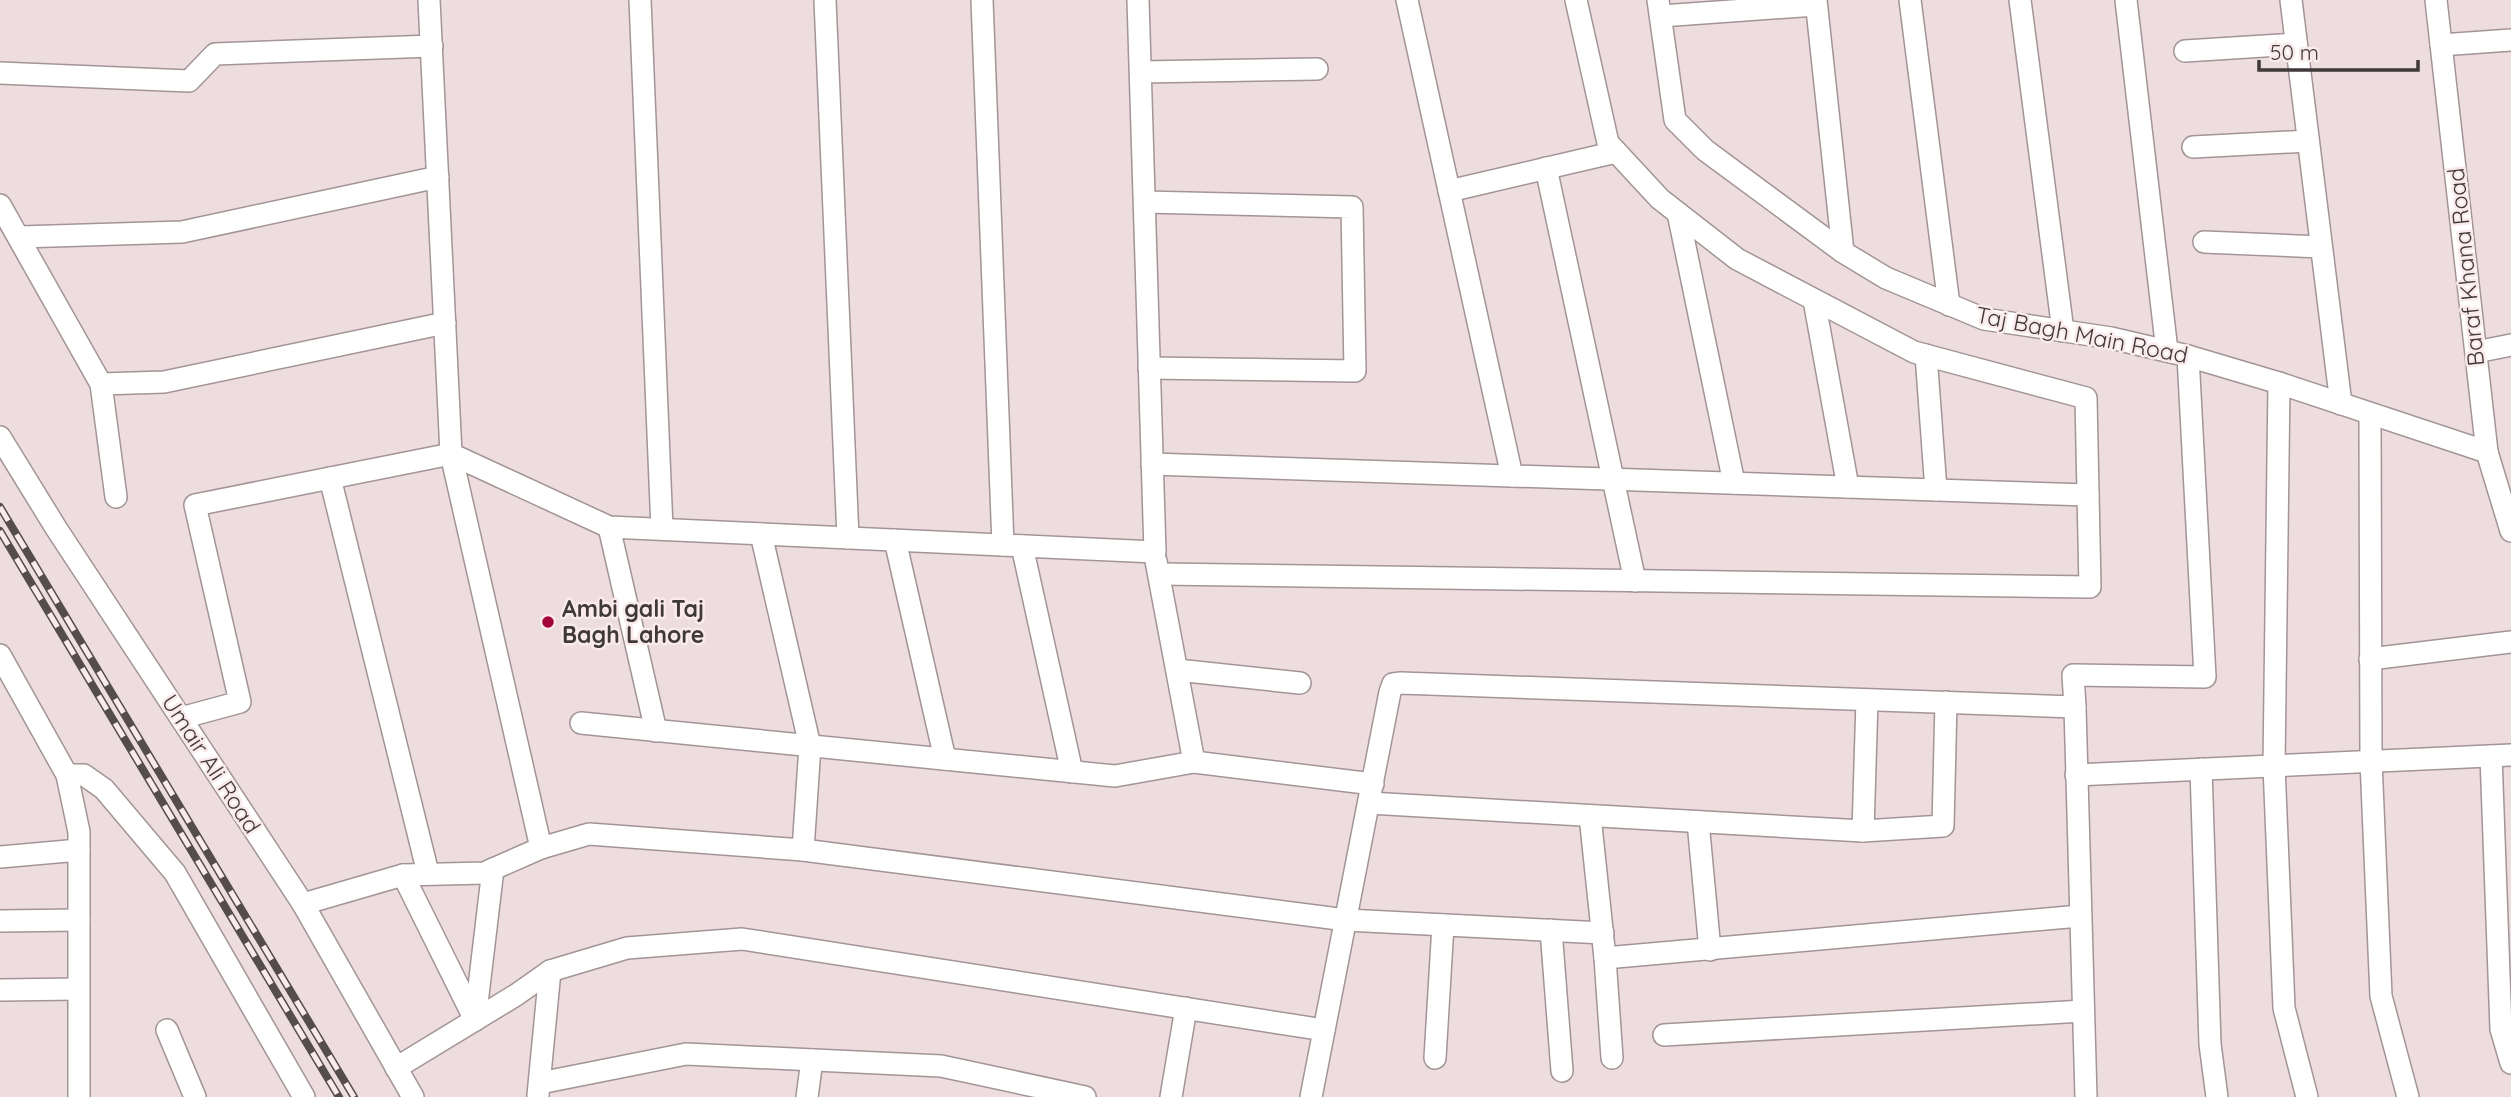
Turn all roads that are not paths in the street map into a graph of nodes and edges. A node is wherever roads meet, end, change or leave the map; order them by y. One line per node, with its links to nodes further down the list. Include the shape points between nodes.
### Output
1 (429, 0): 18 (street)
2 (640, 0): 64 (street)
3 (825, 0): 66 (street)
4 (982, 0): 68 (street)
5 (1138, 0): 21 (street)
6 (1407, 0): 28 (street)
7 (1576, 0): 25 (street, via 1608,144)
8 (1910, 0): 37 (street)
9 (2020, 0): 39 (street)
10 (2126, 0): 41 (street)
11 (2291, 0): 16 (street)
12 (2436, 0): 17 (street, Baraf Khana Road)
13 (1816, 2): 14 (street); 35 (street)
14 (1659, 8): 35 (street, Taj Bagh Main Road, via 1675,121 1705,150)
15 (2511, 40): 17 (street)
16 (2296, 44): 19 (street); 23 (street)
17 (2441, 45): 42 (street, Baraf Khana Road)
18 (432, 46): 22 (street, via 215,54 189,81); 27 (street)
19 (2185, 51)
20 (1317, 69): 21 (street)
21 (1141, 72): 29 (street)
22 (0, 73)
23 (2308, 141): 24 (street); 34 (street)
24 (2193, 147)
25 (1616, 152): 26 (street); 31 (street)
26 (1546, 169): 28 (street); 56 (street)
27 (438, 177): 32 (street, via 182,232); 38 (street)
28 (1449, 191): 54 (street)
29 (1144, 202): 45 (street); 45 (street, via 1352,206 1355,371)
30 (0, 205): 32 (street)
31 (1678, 213): 36 (street, via 1737,260); 57 (street)
32 (20, 237): 47 (street)
33 (2204, 242): 34 (street)
34 (2321, 247): 48 (street)
35 (1843, 252): 37 (street, Taj Bagh Main Road, via 1886,278)
36 (1814, 300): 43 (street); 58 (street)
37 (1950, 305): 39 (street, Taj Bagh Main Road, via 1984,320)
38 (445, 323): 47 (street, via 164,382); 52 (street)
39 (2063, 331): 41 (street, Taj Bagh Main Road)
40 (2511, 345): 42 (street)
41 (2167, 351): 44 (street, Taj Bagh Main Road)
42 (2476, 352): 51 (street, Baraf Khana Road)
43 (1926, 355): 59 (street); 60 (street, via 2086,398)
44 (2188, 356): 46 (street, Taj Bagh Main Road); 79 (street, via 2205,677 2073,675)
45 (1149, 368): 53 (street)
46 (2279, 383): 48 (street, Taj Bagh Main Road); 88 (street)
47 (101, 384): 61 (street)
48 (2341, 404): 49 (street, Taj Bagh Main Road)
49 (2370, 414): 51 (street, Taj Bagh Main Road); 74 (street)
50 (0, 437): 80 (street, Umair Ali Road)
51 (2487, 452): 62 (street, Baraf Khana Road)
52 (451, 454): 55 (street); 63 (street); 97 (street)
53 (1152, 464): 54 (street); 69 (street)
54 (1512, 476): 56 (street)
55 (330, 478): 80 (street, via 195,505 240,702); 102 (street)
56 (1613, 480): 57 (street); 71 (street)
57 (1734, 483): 58 (street)
58 (1848, 487): 59 (street)
59 (1936, 490): 60 (street)
60 (2088, 495): 71 (street, via 2090,587)
61 (117, 497)
62 (2509, 520)
63 (609, 527): 64 (street); 82 (street)
64 (662, 529): 65 (street)
65 (761, 534): 66 (street); 83 (street)
66 (848, 538): 67 (street)
67 (895, 540): 68 (street); 85 (street)
68 (1012, 545): 69 (street); 90 (street)
69 (1155, 552): 70 (street)
70 (1159, 574): 71 (street); 75 (street)
71 (1634, 581)
72 (2511, 642): 74 (street)
73 (1, 659): 91 (street)
74 (2370, 659): 86 (street)
75 (1177, 670): 76 (street); 87 (street)
76 (1300, 683)
77 (1867, 700): 78 (street); 93 (street, via 1393,684); 96 (street)
78 (1946, 702): 79 (street); 96 (street, via 1943,826)
79 (2075, 707): 92 (street)
80 (181, 718): 104 (street, Umair Ali Road)
81 (581, 723): 82 (street)
82 (656, 731): 83 (street)
83 (810, 746): 85 (street); 99 (street)
84 (2501, 756): 86 (street); 126 (street, via 2501,1029)
85 (945, 759): 90 (street)
86 (2371, 761): 88 (street); 142 (street, via 2381,996)
87 (1194, 762): 90 (street, via 1115,776); 93 (street)
88 (2274, 766): 89 (street); 141 (street, via 2284,1008)
89 (2201, 769): 92 (street); 140 (street, via 2210,1044)
90 (1072, 772)
91 (67, 775): 98 (street); 133 (street, via 84,775 104,789 175,873)
92 (2076, 775): 105 (street)
93 (1371, 794): 94 (street); 107 (street)
94 (1590, 816): 95 (street); 111 (street)
95 (1698, 822): 96 (street); 112 (street)
96 (1863, 831)
97 (541, 848): 99 (street, via 589,834); 101 (street)
98 (79, 850): 100 (street); 106 (street)
99 (803, 850): 107 (street)
100 (0, 857)
101 (494, 869): 102 (street); 119 (street)
102 (428, 873): 103 (street)
103 (403, 875): 104 (street); 119 (street)
104 (303, 904): 127 (street, Umair Ali Road)
105 (2080, 916): 112 (street); 118 (street)
106 (79, 920): 108 (street); 115 (street)
107 (1346, 920): 109 (street); 121 (street)
108 (0, 921)
109 (1443, 925): 110 (street); 123 (street)
110 (1551, 930): 111 (street); 128 (street)
111 (1603, 933): 113 (street)
112 (1710, 950): 113 (street)
113 (1605, 958): 124 (street)
114 (550, 971): 117 (street, via 627,948 742,939); 119 (street); 129 (street)
115 (78, 989): 116 (street); 131 (street)
116 (0, 990)
117 (1186, 1008): 121 (street); 137 (street)
118 (2083, 1011): 122 (street); 139 (street)
119 (475, 1020): 127 (street)
120 (167, 1030): 132 (street)
121 (1324, 1030): 138 (street)
122 (1664, 1035)
123 (1435, 1058)
124 (1612, 1058)
125 (811, 1060): 129 (street, via 686,1054); 130 (street, via 940,1066); 135 (street)
126 (2511, 1063)
127 (396, 1068): 134 (street, Umair Ali Road)
128 (1562, 1071)
129 (539, 1090)
130 (1060, 1094): 136 (street)
131 (79, 1097)
132 (195, 1097)
133 (304, 1097)
134 (413, 1097)
135 (807, 1097)
136 (1084, 1097)
137 (1171, 1097)
138 (1311, 1097)
139 (2086, 1097)
140 (2217, 1097)
141 (2307, 1097)
142 (2408, 1097)

